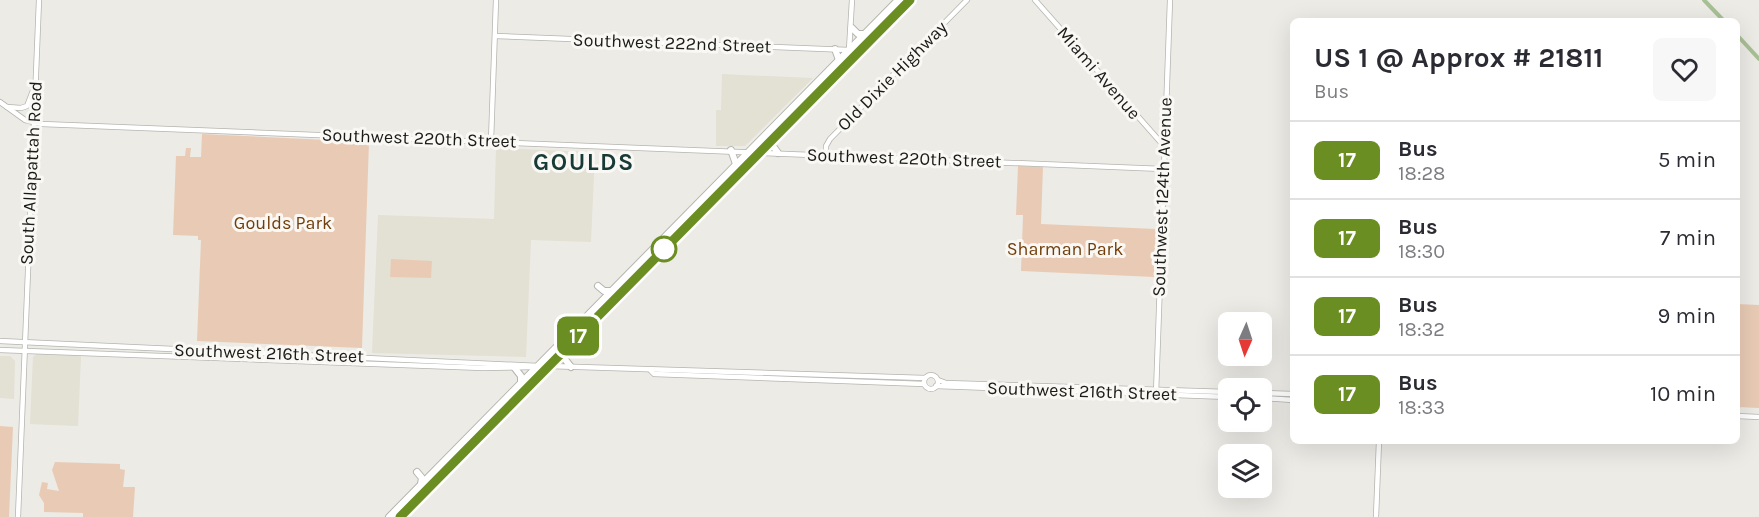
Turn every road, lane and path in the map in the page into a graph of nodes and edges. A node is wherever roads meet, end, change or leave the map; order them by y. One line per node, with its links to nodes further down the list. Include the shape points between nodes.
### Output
1 (39, 0): 16 (street, South Allapattah Road)
2 (496, 0): 11 (street)
3 (852, 0): 9 (street)
4 (898, 0): 10 (highway)
5 (910, 0): 12 (highway)
6 (967, 0): 29 (street, Old Dixie Highway, via 830,139)
7 (1035, 0): 24 (street, Miami Avenue)
8 (1170, 0): 24 (street, Southwest 124th Avenue)
9 (852, 28): 10 (highway); 14 (street)
10 (865, 34): 14 (highway)
11 (495, 36): 13 (street, Southwest 222nd Street); 23 (street)
12 (862, 48): 14 (highway); 17 (highway)
13 (835, 49): 14 (street, Southwest 222nd Street); 15 (highway)
14 (849, 50): 15 (highway); 17 (highway, via 848,58 818,87)
15 (839, 60): 19 (highway)
16 (36, 83): 20 (street, via 27,106); 21 (street, South Allapattah Road)
17 (815, 96): 22 (highway)
18 (0, 102): 20 (street)
19 (797, 102): 26 (highway); 27 (highway, via 761,144)
20 (7, 107): 21 (street)
21 (34, 123): 23 (street, Southwest 220th Street); 40 (street, South Allapattah Road)
22 (773, 139): 27 (highway); 28 (highway)
23 (491, 141): 25 (street, Southwest 220th Street)
24 (1164, 146): 31 (street, Southwest 124th Avenue)
25 (731, 150): 26 (street, Southwest 220th Street); 30 (highway)
26 (749, 152): 27 (street, Southwest 220th Street); 30 (highway); 32 (highway, via 748,159)
27 (760, 152): 28 (street, Southwest 220th Street); 32 (highway)
28 (778, 153): 29 (street, Southwest 220th Street)
29 (826, 156): 31 (street, Southwest 220th Street)
30 (736, 164): 33 (highway)
31 (1163, 169): 55 (street, Southwest 124th Avenue)
32 (713, 199): 34 (highway)
33 (656, 246): 34 (highway); 36 (highway, via 655,253); 37 (highway)
34 (666, 247): 36 (highway)
35 (598, 286): 37 (highway, via 605,292)
36 (623, 290): 42 (highway)
37 (612, 291): 38 (highway)
38 (586, 317): 43 (highway); 44 (highway, via 584,324 547,362)
39 (0, 341): 40 (street, Southwest 216th Street)
40 (23, 346): 41 (street, Southwest 216th Street); 43 (street, Southwest 216th Street); 45 (street, Southwest 216th Street); 70 (street, South Allapattah Road)
41 (0, 350)
42 (563, 351): 44 (highway); 46 (highway)
43 (538, 366): 44 (street, Southwest 216th Street); 45 (street, Southwest 216th Street); 50 (highway); 64 (highway, via 538,372 494,416)
44 (549, 366): 46 (street, Southwest 216th Street); 64 (highway)
45 (514, 367): 50 (highway)
46 (572, 367): 47 (street, Southwest 216th Street)
47 (651, 371): 48 (street, Southwest 216th Street); 51 (street, Southwest 216th Street)
48 (925, 378): 49 (street, via 933,375); 51 (street)
49 (938, 380): 52 (street); 53 (street, Southwest 216th Street)
50 (521, 383): 67 (highway)
51 (924, 384): 52 (street)
52 (936, 386): 54 (street, Southwest 216th Street)
53 (1089, 386): 54 (street, via 1051,386); 55 (street, Southwest 216th Street)
54 (1041, 390): 55 (street, Southwest 216th Street)
55 (1156, 391): 56 (street, Southwest 216th Street); 59 (street, Southwest 216th Street)
56 (1218, 392)
57 (1272, 393): 58 (street)
58 (1290, 394)
59 (1218, 396)
60 (1272, 399): 61 (street)
61 (1290, 400)
62 (1740, 416): 63 (street)
63 (1759, 417)
64 (492, 423): 68 (highway)
65 (1379, 444): 73 (street)
66 (417, 472): 69 (highway)
67 (433, 472): 68 (highway); 69 (highway)
68 (439, 478): 72 (highway)
69 (421, 484): 71 (highway)
70 (18, 517)
71 (389, 517)
72 (400, 517)
73 (1376, 517)

